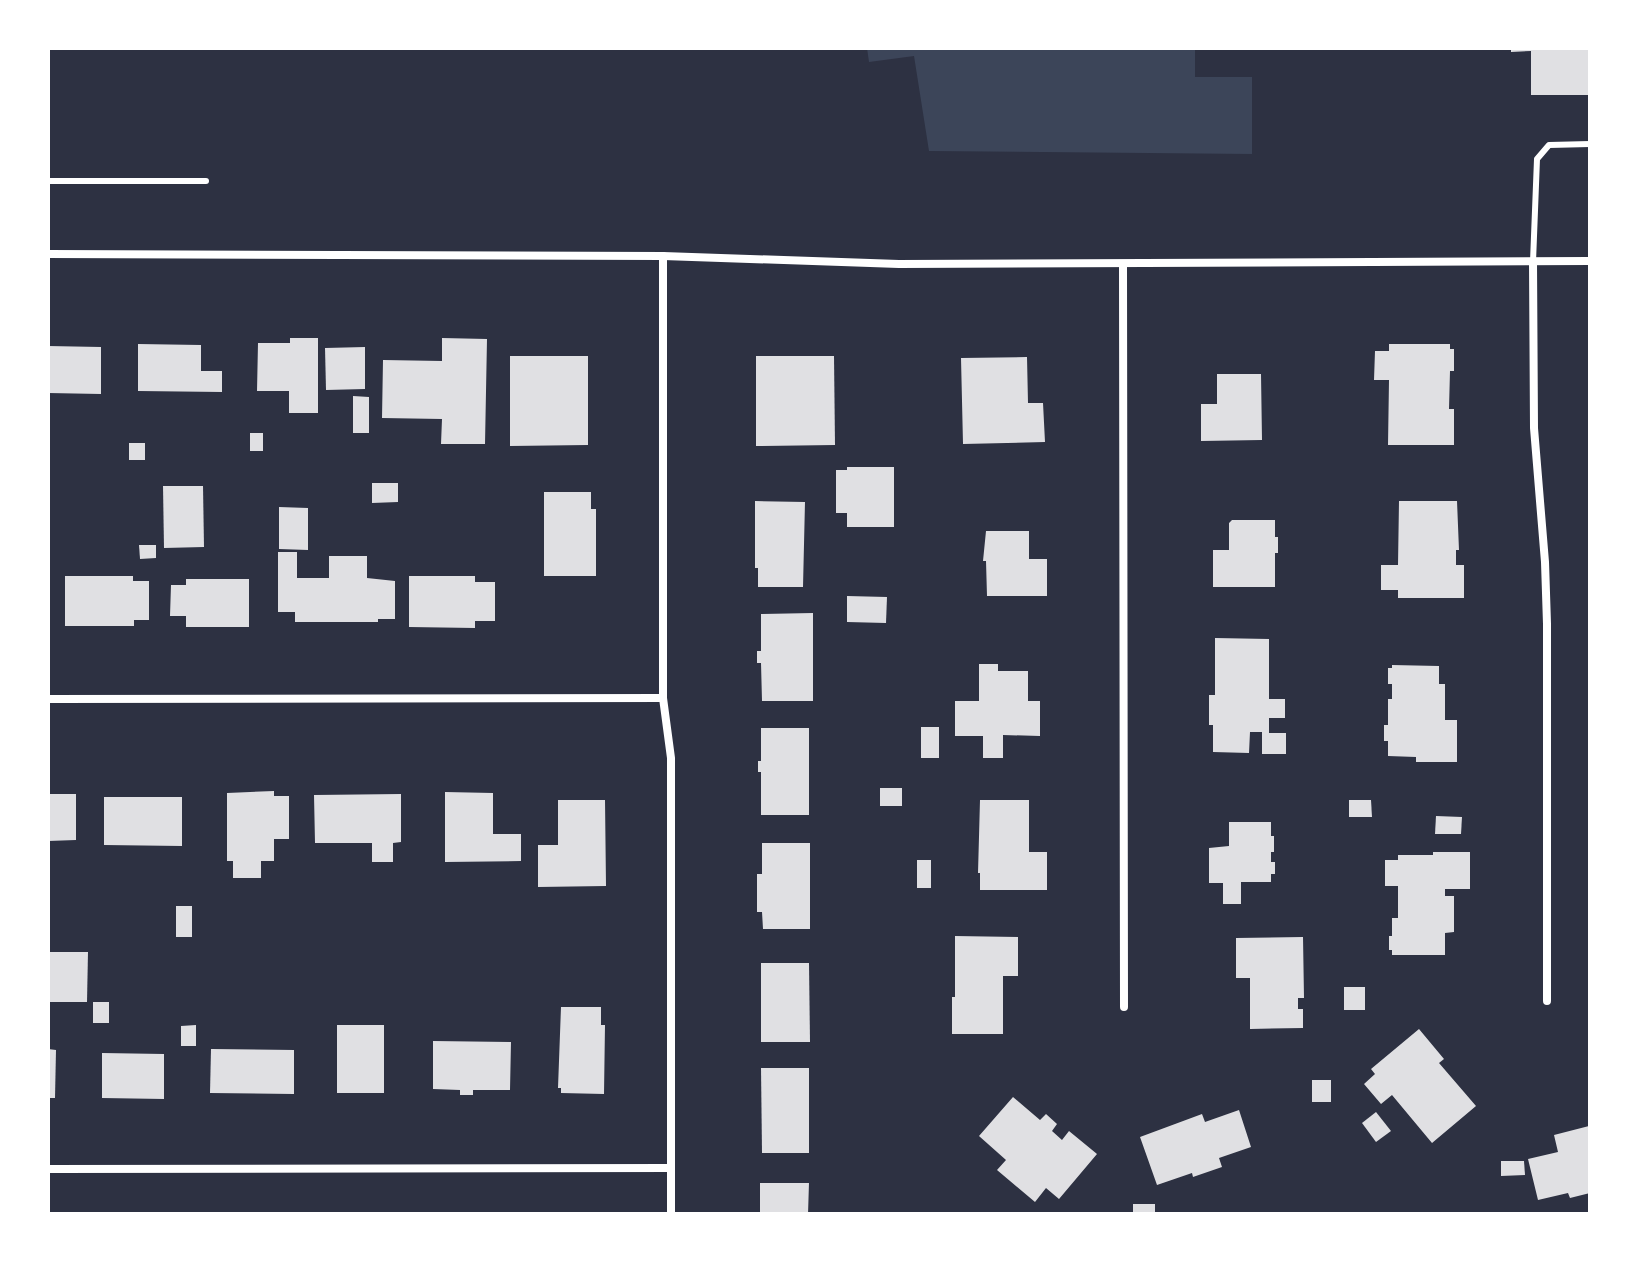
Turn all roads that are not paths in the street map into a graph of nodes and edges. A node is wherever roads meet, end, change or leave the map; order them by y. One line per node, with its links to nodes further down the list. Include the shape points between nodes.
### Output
1 (1590, 144): 7 (lane, via 1549,145 1537,159)
2 (48, 181): 3 (lane)
3 (206, 181)
4 (48, 254): 5 (street)
5 (663, 256): 8 (street); 9 (street)
6 (1590, 261): 7 (street)
7 (1533, 262): 8 (street); 11 (street, via 1534,428 1547,624)
8 (1123, 264): 12 (street)
9 (663, 698): 10 (street); 13 (street, via 671,758)
10 (48, 699)
11 (1547, 1001)
12 (1124, 1007)
13 (671, 1168): 14 (street); 15 (street)
14 (48, 1169)
15 (671, 1214)

